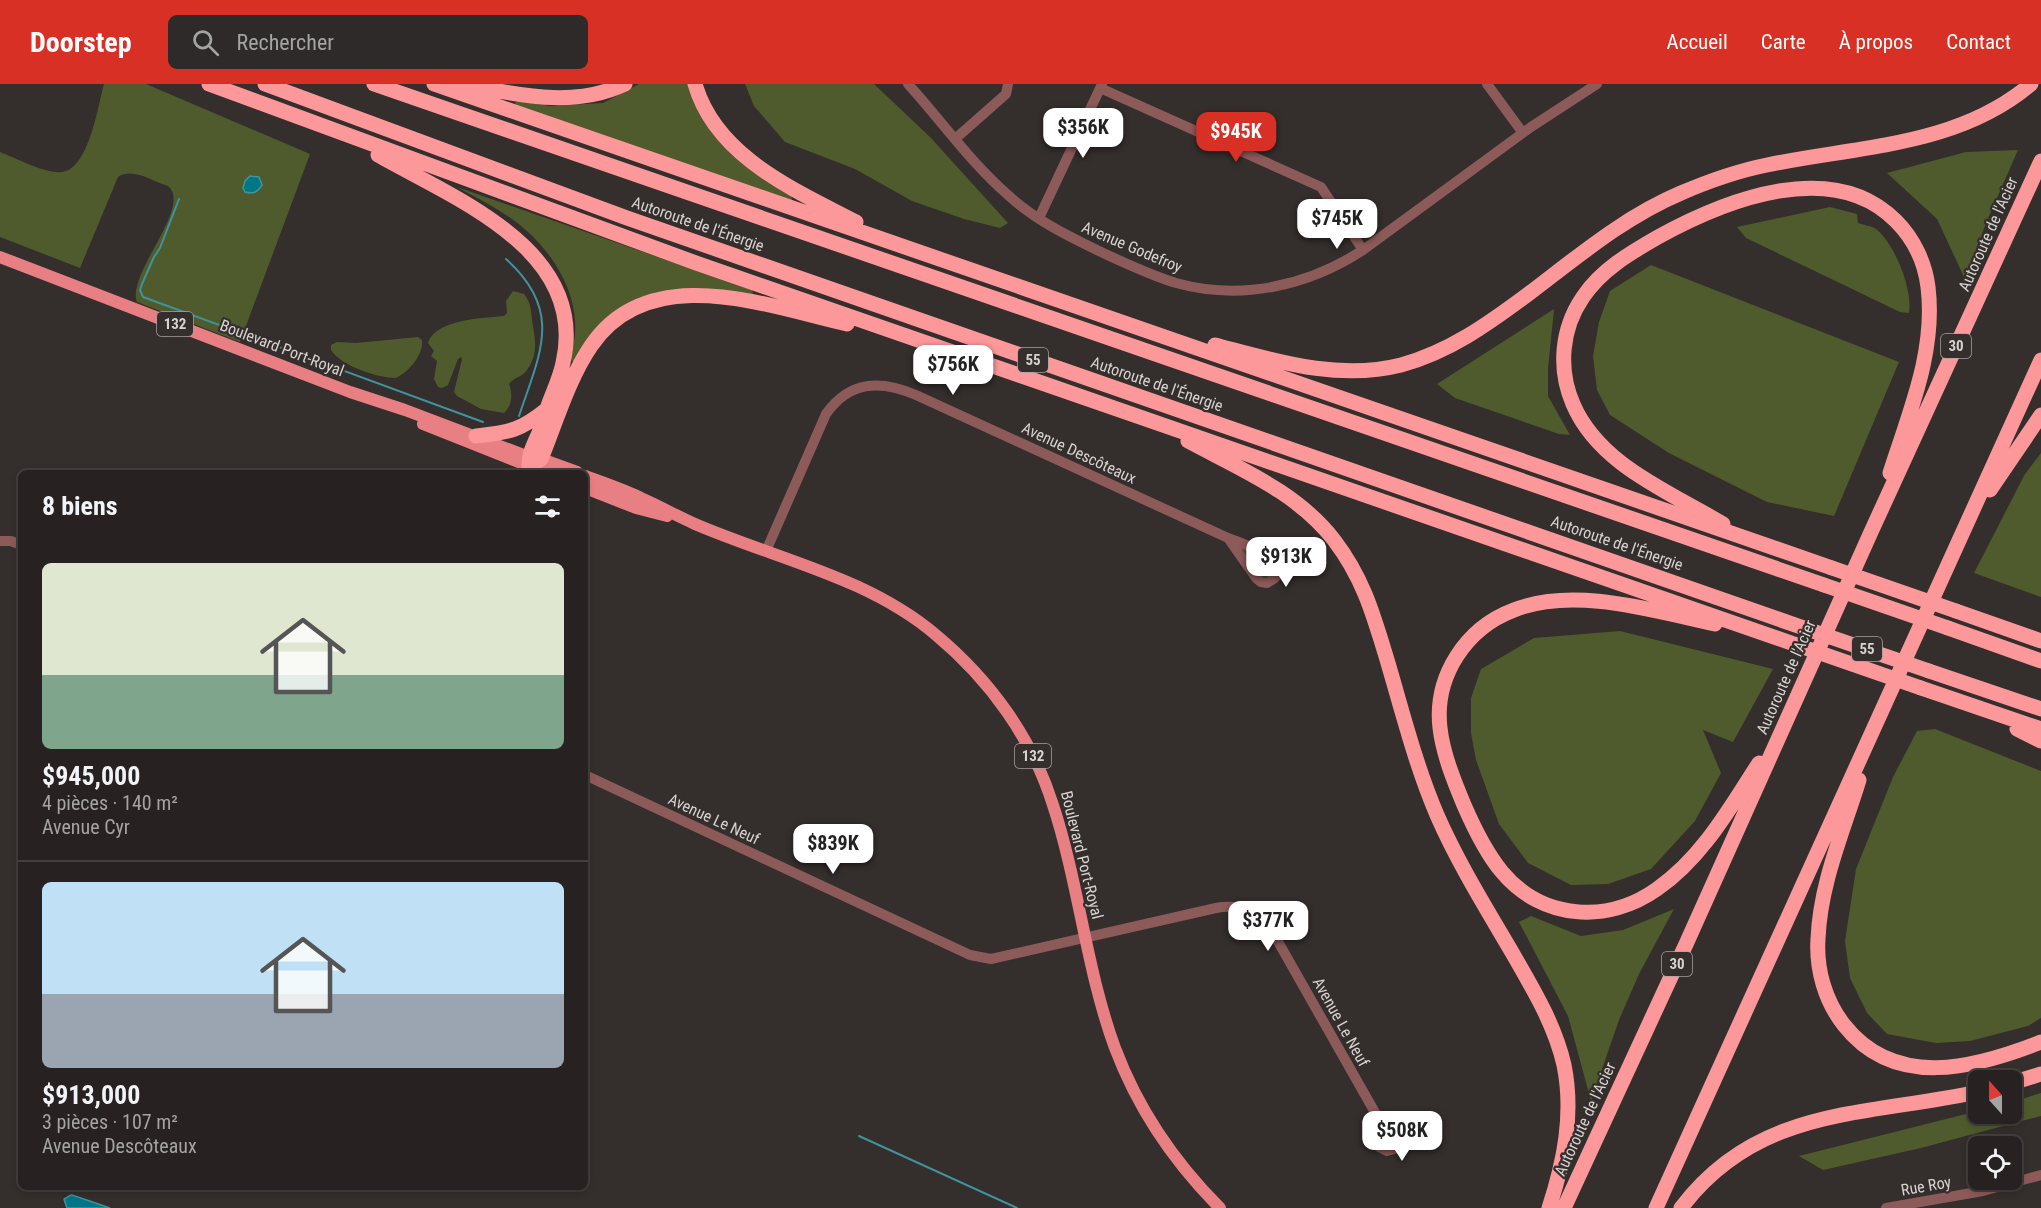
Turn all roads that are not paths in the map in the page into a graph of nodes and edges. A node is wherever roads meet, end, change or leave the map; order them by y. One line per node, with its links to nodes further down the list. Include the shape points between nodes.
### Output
1 (209, 84): 15 (highway)
2 (265, 84): 48 (highway, Autoroute de l'Énergie / 55, bridge, via 659,230)
3 (374, 84): 46 (highway, Autoroute de l'Énergie, bridge)
4 (434, 84): 19 (highway)
5 (461, 84): 6 (highway, via 521,96 556,98 598,94)
6 (625, 84)
7 (694, 84): 19 (highway, via 715,125 757,166)
8 (908, 84): 16 (street, Avenue Godefroy)
9 (1008, 84): 16 (street, via 1006,94)
10 (1487, 84): 14 (street)
11 (1597, 84): 14 (street, Avenue Godefroy)
12 (2031, 84): 22 (highway, via 1994,111 1945,132 1754,168 1680,193 1608,234 1465,338 1399,365 1354,371 1317,369)
13 (1101, 86): 18 (street); 20 (street, via 1321,187)
14 (1523, 133): 20 (street, Avenue Godefroy)
15 (342, 134): 23 (highway, via 607,232); 26 (highway, via 488,216 542,268 560,301 566,334 561,372)
16 (955, 139): 18 (street, Avenue Godefroy, via 1004,192)
17 (2041, 161): 36 (highway, Autoroute de l'Acier / 30)
18 (1039, 218): 20 (street, Avenue Godefroy, via 1146,272 1211,289 1248,290 1290,284 1328,271)
19 (901, 246): 22 (highway)
20 (1363, 250)
21 (0, 257): 25 (main road, Boulevard Port-Royal / 132)
22 (1112, 319): 39 (highway)
23 (920, 340): 28 (highway); 30 (highway, via 726,297 683,296 648,303 612,322 591,345)
24 (2041, 360): 35 (highway)
25 (350, 392): 29 (main road, Boulevard Port-Royal / 132); 30 (main road, Boulevard Port-Royal / 132, via 448,436)
26 (547, 409): 29 (highway, via 513,431); 30 (highway)
27 (2041, 416): 35 (highway)
28 (1152, 421): 44 (highway); 62 (highway, via 1291,499 1328,532 1361,581 1436,814 1540,1003 1559,1048 1567,1083 1568,1119 1562,1163)
29 (476, 436): 30 (main road, Boulevard Port-Royal / 132)
30 (534, 466): 31 (main road, Boulevard Port-Royal / 132)
31 (563, 470)
32 (588, 477): 34 (main road, Boulevard Port-Royal / 132, via 641,497)
33 (588, 489): 34 (main road, Boulevard Port-Royal / 132, via 636,508)
34 (695, 524): 41 (main road, Boulevard Port-Royal / 132)
35 (1965, 527): 50 (highway)
36 (1871, 532): 39 (highway, via 1922,372 1929,324 1927,283 1914,245 1887,212 1850,192 1807,188 1716,210 1632,252 1590,287 1574,313 1565,341 1569,395 1600,443 1649,482); 49 (highway, Autoroute de l'Acier / 30)
37 (1228, 538): 37 (street, Avenue Descôteaux, via 1258,580 1267,583 1275,578 1278,568 1274,560); 41 (street, Avenue Descôteaux, via 916,395 880,385 849,392 830,409)
38 (0, 541): 40 (street)
39 (1751, 541): 42 (highway, bridge)
40 (18, 544)
41 (766, 551): 54 (main road, Boulevard Port-Royal / 132, via 862,589 909,615 953,649 991,691 1025,741 1050,795)
42 (1977, 619): 43 (highway); 45 (highway)
43 (2041, 631)
44 (1778, 638): 47 (highway, bridge); 49 (highway, via 1614,604 1563,601 1519,608 1485,625 1456,656 1442,692 1440,729 1462,800 1502,872 1541,903 1595,913 1623,908 1644,898 1687,864 1716,828)
45 (2041, 641)
46 (2041, 661)
47 (1972, 705): 51 (highway); 52 (highway)
48 (2041, 709)
49 (1786, 720): 63 (highway, Autoroute de l'Acier / 30)
50 (1876, 723): 55 (highway, via 1822,905 1818,954 1830,1004 1859,1041 1879,1056 1906,1066 1966,1064); 64 (highway)
51 (2041, 729)
52 (2041, 741)
53 (588, 776): 54 (street, Avenue Le Neuf, via 970,955 991,959)
54 (1085, 938): 59 (street, Avenue Le Neuf, via 1216,908 1237,907 1253,912 1276,938); 61 (main road, Boulevard Port-Royal / 132, via 1107,1024 1135,1092 1174,1157)
55 (2041, 1042)
56 (2041, 1074): 57 (highway)
57 (2022, 1080)
58 (1968, 1094): 65 (highway, via 1831,1117 1786,1129 1727,1162)
59 (1377, 1116)
60 (2041, 1175): 66 (street, Rue Roy, via 1983,1191)
61 (1220, 1208)
62 (1549, 1208)
63 (1564, 1208)
64 (1656, 1208)
65 (1681, 1208)
66 (1886, 1208)

